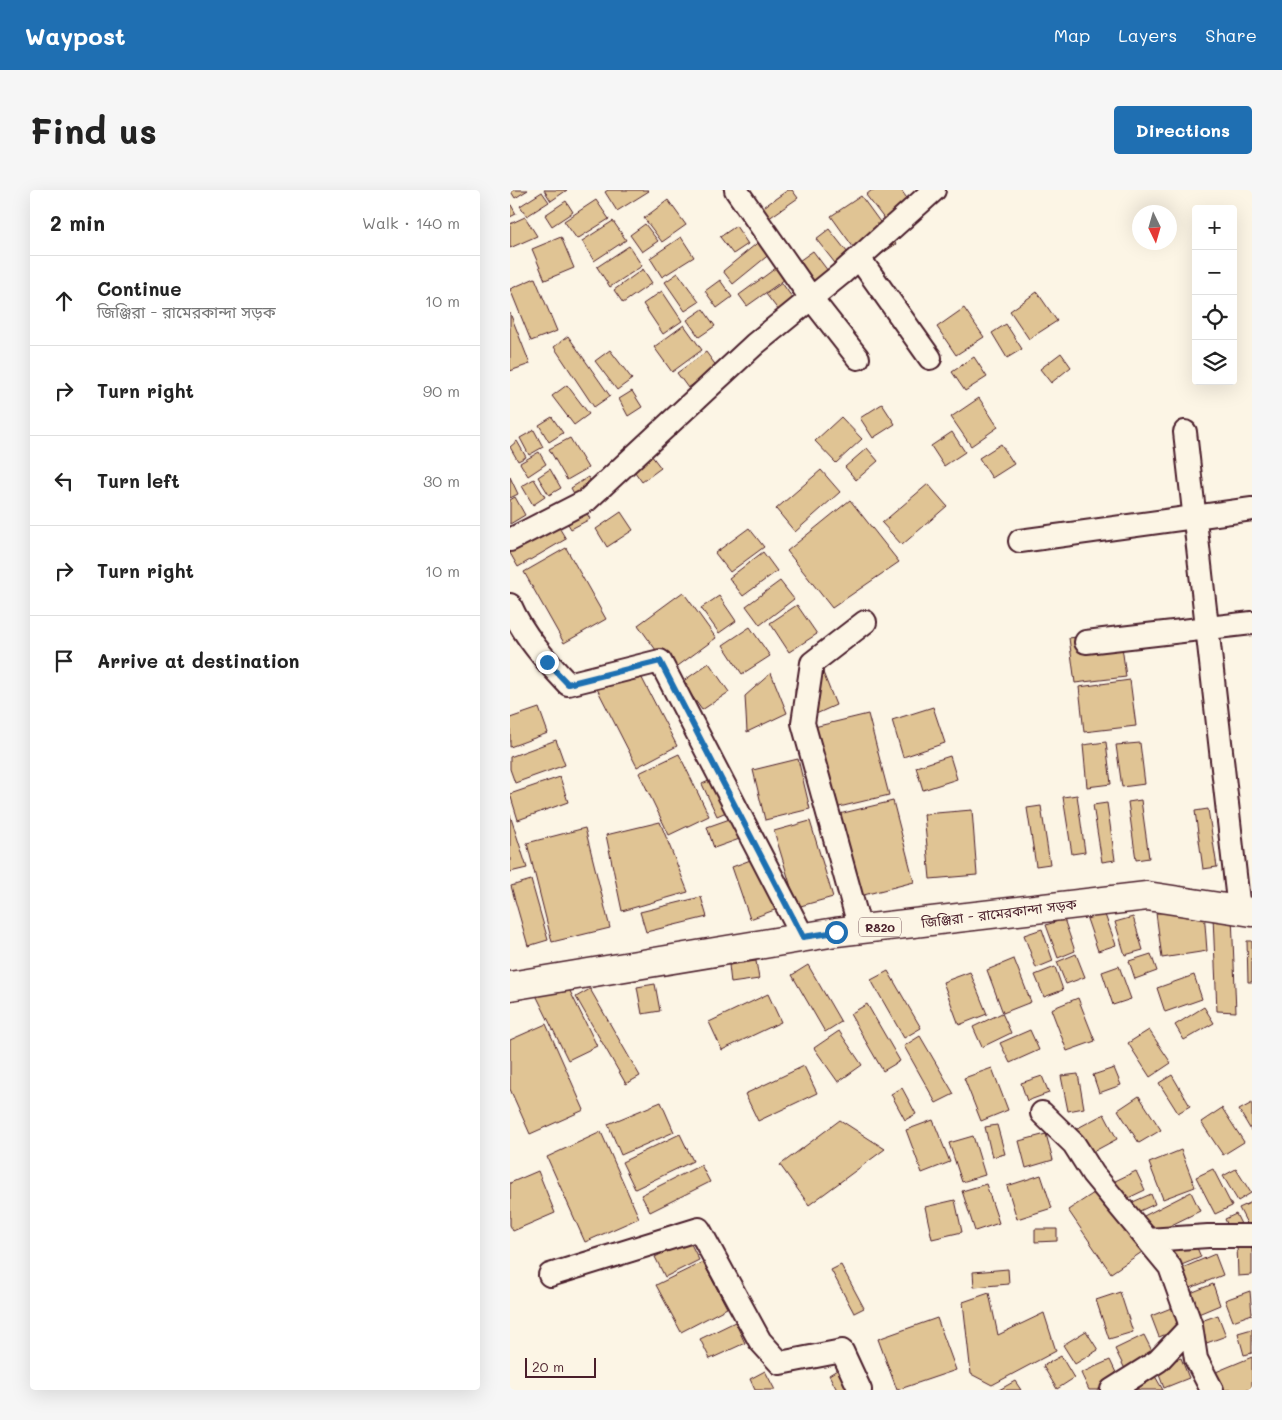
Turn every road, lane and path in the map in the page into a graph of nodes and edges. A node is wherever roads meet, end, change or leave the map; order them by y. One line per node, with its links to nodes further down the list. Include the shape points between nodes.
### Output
1 (736, 190): 4 (street)
2 (934, 190): 3 (street)
3 (859, 258): 4 (street); 6 (street)
4 (811, 298): 5 (street); 10 (street, via 755,344 586,502)
5 (858, 358)
6 (930, 358)
7 (1185, 432): 9 (street)
8 (1252, 509): 9 (street)
9 (1195, 518): 11 (street); 15 (street)
10 (510, 540)
11 (1020, 541)
12 (510, 606): 19 (street, via 542,654 568,684 660,661)
13 (865, 622): 18 (street, via 812,663 803,723)
14 (1252, 623): 15 (street)
15 (1207, 628): 16 (street); 17 (street)
16 (1086, 642)
17 (1246, 911): 18 (main road, জিঞ্জিরা - রামেরকান্দা সড়ক / R820, via 1148,896)
18 (860, 929): 19 (main road, জিঞ্জিরা - রামেরকান্দা সড়ক / R820)
19 (803, 937): 20 (main road, জিঞ্জিরা - রামেরকান্দা সড়ক / R820)
20 (510, 986)
21 (1042, 1112): 23 (street, via 1074,1144 1093,1174)
22 (1252, 1236): 23 (street)
23 (1148, 1240): 25 (street, via 1170,1267)
24 (550, 1275): 26 (street, via 699,1229 760,1341 780,1363 842,1352)
25 (1191, 1326): 27 (street, via 1158,1361); 28 (street, via 1196,1360)
26 (860, 1390)
27 (1112, 1390)
28 (1212, 1390)

